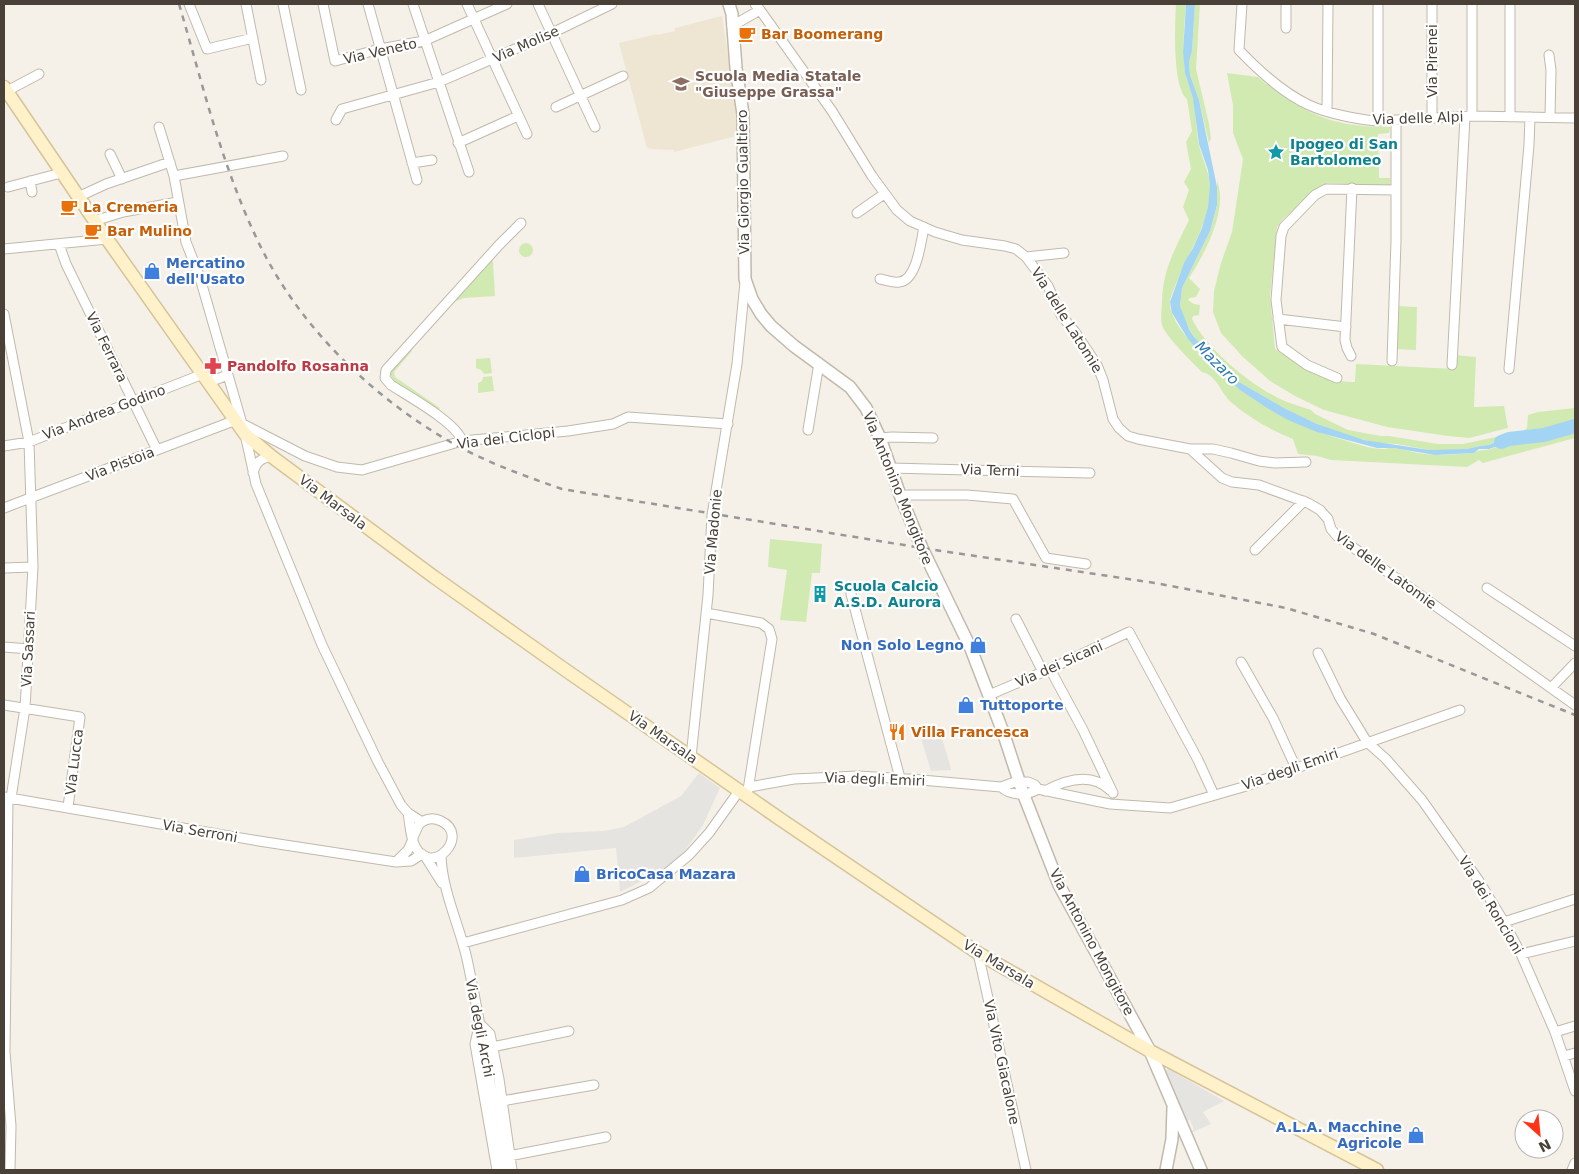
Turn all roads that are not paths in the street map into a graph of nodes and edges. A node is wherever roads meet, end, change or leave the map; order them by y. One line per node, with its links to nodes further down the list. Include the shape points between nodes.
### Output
1 (191, 4): 24 (street, via 207,50)
2 (246, 4): 24 (street)
3 (283, 4): 34 (street)
4 (323, 4): 26 (street, Via Veneto, via 335,61)
5 (368, 4): 26 (street)
6 (413, 4): 25 (street)
7 (467, 4): 20 (street)
8 (507, 4): 20 (street, Via Veneto)
9 (538, 4): 23 (street)
10 (612, 4): 23 (street, Via Molise)
11 (729, 4): 21 (street, Via Giorgio Gualtiero)
12 (1242, 4): 38 (street, Via delle Alpi, via 1239,50 1294,97)
13 (1286, 4): 22 (street)
14 (1328, 4): 38 (street)
15 (1378, 4): 47 (street)
16 (1432, 4): 43 (street, Via Pirenei)
17 (1472, 4): 41 (street)
18 (1510, 4): 40 (street)
19 (758, 7): 21 (street); 68 (street, Via delle Latomie, via 832,111)
20 (473, 18): 25 (street, Via Veneto); 28 (street)
21 (732, 26): 80 (street, Via Giorgio Gualtiero, via 743,114)
22 (1286, 28)
23 (552, 33): 28 (street, Via Molise); 36 (street)
24 (253, 38): 31 (street)
25 (424, 41): 26 (street, Via Veneto); 32 (street)
26 (380, 49): 35 (street)
27 (1549, 55): 44 (street)
28 (492, 59): 32 (street, Via Molise); 39 (street)
29 (39, 74): 33 (street)
30 (623, 76): 36 (street)
31 (261, 80)
32 (438, 82): 35 (street, Via Molise); 52 (street)
33 (5, 89): 59 (main road, Via Marsala)
34 (301, 90)
35 (393, 94): 46 (street, Via Molise, via 342,109); 57 (street)
36 (581, 96): 37 (street); 50 (street)
37 (556, 107)
38 (1328, 111): 47 (street, Via delle Alpi)
39 (518, 116): 51 (street); 52 (street)
40 (1510, 116): 41 (street, Via delle Alpi); 42 (street, Via delle Alpi)
41 (1469, 117): 43 (street, Via delle Alpi); 89 (street)
42 (1530, 117): 44 (street, Via delle Alpi); 90 (street)
43 (1432, 118): 48 (street, Via delle Alpi)
44 (1550, 118): 45 (street, Via delle Alpi)
45 (1575, 118)
46 (336, 120)
47 (1378, 121): 48 (street, Via delle Alpi)
48 (1396, 121): 66 (street)
49 (159, 126): 56 (street)
50 (595, 127)
51 (526, 134)
52 (458, 144): 58 (street)
53 (110, 154): 61 (street)
54 (283, 156): 60 (street)
55 (432, 160): 57 (street)
56 (170, 162): 60 (street); 61 (street)
57 (412, 164): 62 (street)
58 (469, 172)
59 (61, 173): 63 (street); 69 (main road, Via Marsala)
60 (174, 176): 70 (street)
61 (122, 179): 69 (street)
62 (417, 180)
63 (30, 181): 64 (street); 67 (street)
64 (8, 186)
65 (1352, 188): 66 (street); 84 (street, via 1326,189 1315,195 1284,227 1280,236 1276,287); 85 (street)
66 (1396, 190): 87 (street)
67 (32, 192)
68 (884, 194): 71 (street); 74 (street, Via delle Latomie, via 910,221)
69 (78, 197): 72 (main road, Via Marsala)
70 (178, 202): 72 (street); 91 (street, via 186,242 200,278)
71 (857, 213)
72 (94, 221): 75 (main road, Via Marsala)
73 (521, 224): 100 (street, via 386,370 385,378 391,385 448,423)
74 (924, 227): 79 (street, Via delle Latomie, via 962,240 1016,249); 81 (street, via 912,273 900,282)
75 (107, 240): 76 (street); 92 (main road, Via Marsala)
76 (59, 244): 77 (street); 94 (street, Via Ferrara)
77 (4, 249)
78 (1064, 252): 79 (street)
79 (1026, 256): 103 (street, Via delle Latomie, via 1048,286 1061,315 1097,365 1113,419 1119,428 1138,439)
80 (745, 279): 83 (street, Via Giorgio Gualtiero); 96 (street, Via Madonie)
81 (880, 279)
82 (4, 314): 101 (street, Via Sassari)
83 (761, 314): 88 (street, Via Antonino Mongitore, via 782,336)
84 (1278, 319): 85 (street); 93 (street, via 1282,347 1307,365)
85 (1346, 327): 86 (street, via 1345,340)
86 (1352, 356)
87 (1392, 361)
88 (819, 363): 97 (street); 98 (street, Via Antonino Mongitore, via 858,396)
89 (1452, 366)
90 (1509, 369)
91 (228, 375): 92 (street, Via Andrea Godino); 95 (street)
92 (206, 378): 94 (street, Via Andrea Godino); 95 (main road, Via Marsala)
93 (1337, 378)
94 (133, 401): 101 (street, Via Andrea Godino); 104 (street, Via Ferrara)
95 (240, 424): 100 (street, Via dei Ciclopi, via 305,456 338,467 362,470); 104 (street, Via Pistoia); 105 (main road, Via Marsala); 108 (street)
96 (728, 424): 100 (street, Via dei Ciclopi, via 628,417 613,424); 120 (street, Via Madonie, via 712,515)
97 (808, 430)
98 (880, 438): 99 (street); 107 (street, Via Antonino Mongitore)
99 (933, 438)
100 (462, 441)
101 (28, 442): 102 (street, Via Andrea Godino); 111 (street, Via Sassari)
102 (4, 446)
103 (1190, 449): 106 (street, via 1232,452 1275,463); 112 (street, Via delle Latomie, via 1222,478 1259,485)
104 (157, 450): 111 (street, Via Pistoia)
105 (271, 456): 108 (street, via 261,458); 136 (main road, Via Marsala, via 434,577)
106 (1306, 462)
107 (890, 468): 109 (street, Via Terni); 110 (street, Via Antonino Mongitore)
108 (252, 473): 149 (street, via 322,646 393,792)
109 (1090, 473)
110 (900, 495): 115 (street, via 1013,499 1046,558); 130 (street, Via Antonino Mongitore)
111 (30, 498): 113 (street, Via Pistoia); 117 (street, Via Sassari)
112 (1304, 501): 114 (street); 129 (street, Via delle Latomie, via 1320,510 1337,536)
113 (4, 508)
114 (1255, 550)
115 (1086, 564)
116 (4, 568): 117 (street)
117 (33, 568): 124 (street, Via Sassari)
118 (1487, 588): 122 (street)
119 (851, 594): 138 (street)
120 (706, 613): 136 (street, Via Madonie); 142 (street, via 760,623 769,629 772,639)
121 (1016, 619): 128 (street)
122 (1575, 646)
123 (4, 647): 124 (street)
124 (29, 648): 133 (street, Via Sassari)
125 (1318, 653): 135 (street, Via dei Roncioni)
126 (1241, 662): 137 (street, via 1273,718)
127 (1575, 664): 129 (street)
128 (1047, 670): 130 (street, Via dei Sicani); 143 (street); 145 (street, Via dei Sicani, via 1129,632)
129 (1551, 688): 132 (street, Via delle Latomie)
130 (989, 695): 139 (street, Via Antonino Mongitore)
131 (4, 705): 133 (street)
132 (1575, 705)
133 (25, 708): 146 (street, Via Sassari); 148 (street, Via Lucca, via 80,717)
134 (1460, 710): 135 (street, Via degli Emiri)
135 (1367, 742): 137 (street, Via degli Emiri); 157 (street, Via dei Roncioni, via 1422,800)
136 (691, 757): 142 (main road, Via Marsala)
137 (1296, 768): 145 (street, Via degli Emiri)
138 (900, 778): 140 (street, Via degli Emiri); 142 (street, Via degli Emiri, via 794,779)
139 (1019, 781): 140 (street, Via degli Emiri); 141 (street, Via degli Emiri); 144 (street, Via Antonino Mongitore)
140 (1000, 787): 144 (street, Via degli Emiri, via 1006,792)
141 (1042, 790): 143 (street, via 1079,779 1105,785); 144 (street); 147 (street, Via degli Emiri)
142 (745, 791): 159 (street, via 689,855 649,888 622,900); 160 (main road, Via Marsala)
143 (1113, 793): 147 (street)
144 (1023, 794): 167 (street, Via Antonino Mongitore, via 1059,885)
145 (1214, 795): 147 (street, Via degli Emiri, via 1170,808)
146 (7, 798): 148 (street, Via Serroni); 177 (street, Via Sassari, via 5,1052 11,1126)
147 (1117, 805)
148 (68, 808): 154 (street, Via Serroni)
149 (408, 813): 150 (street); 151 (street)
150 (422, 822): 151 (street); 153 (street, via 435,819 449,829 451,842)
151 (413, 838): 152 (street); 154 (street, via 408,850)
152 (423, 855): 153 (street); 154 (street, Via Serroni); 155 (street, Via degli Archi)
153 (441, 855): 155 (street, Via degli Archi)
154 (396, 862)
155 (445, 887): 159 (street, Via degli Archi)
156 (1575, 899): 157 (street)
157 (1504, 922): 161 (street, Via dei Roncioni)
158 (1575, 940): 161 (street)
159 (463, 943): 162 (street, Via degli Archi)
160 (978, 953): 167 (main road, Via Marsala); 181 (street, Via Vito Giacalone)
161 (1521, 954): 165 (street, Via dei Roncioni)
162 (480, 1024): 166 (street, via 490,1034); 178 (street, via 474,1044); 179 (street, Via degli Archi)
163 (1575, 1026): 165 (street)
164 (569, 1031): 166 (street)
165 (1555, 1032): 169 (street, Via dei Roncioni)
166 (492, 1047): 172 (street)
167 (1150, 1051): 173 (street, Via Antonino Mongitore); 184 (main road, Via Marsala)
168 (1575, 1053): 169 (street)
169 (1564, 1056): 171 (street, Via dei Roncioni)
170 (594, 1085): 172 (street)
171 (1575, 1091)
172 (502, 1102): 175 (street)
173 (1173, 1103): 182 (street, via 1172,1139); 183 (street, Via Antonino Mongitore)
174 (606, 1138): 175 (street)
175 (510, 1156): 180 (street)
176 (1575, 1163): 185 (street)
177 (10, 1170)
178 (497, 1170)
179 (505, 1170)
180 (512, 1170)
181 (1026, 1170)
182 (1166, 1170)
183 (1201, 1170)
184 (1376, 1170)
185 (1572, 1170)

